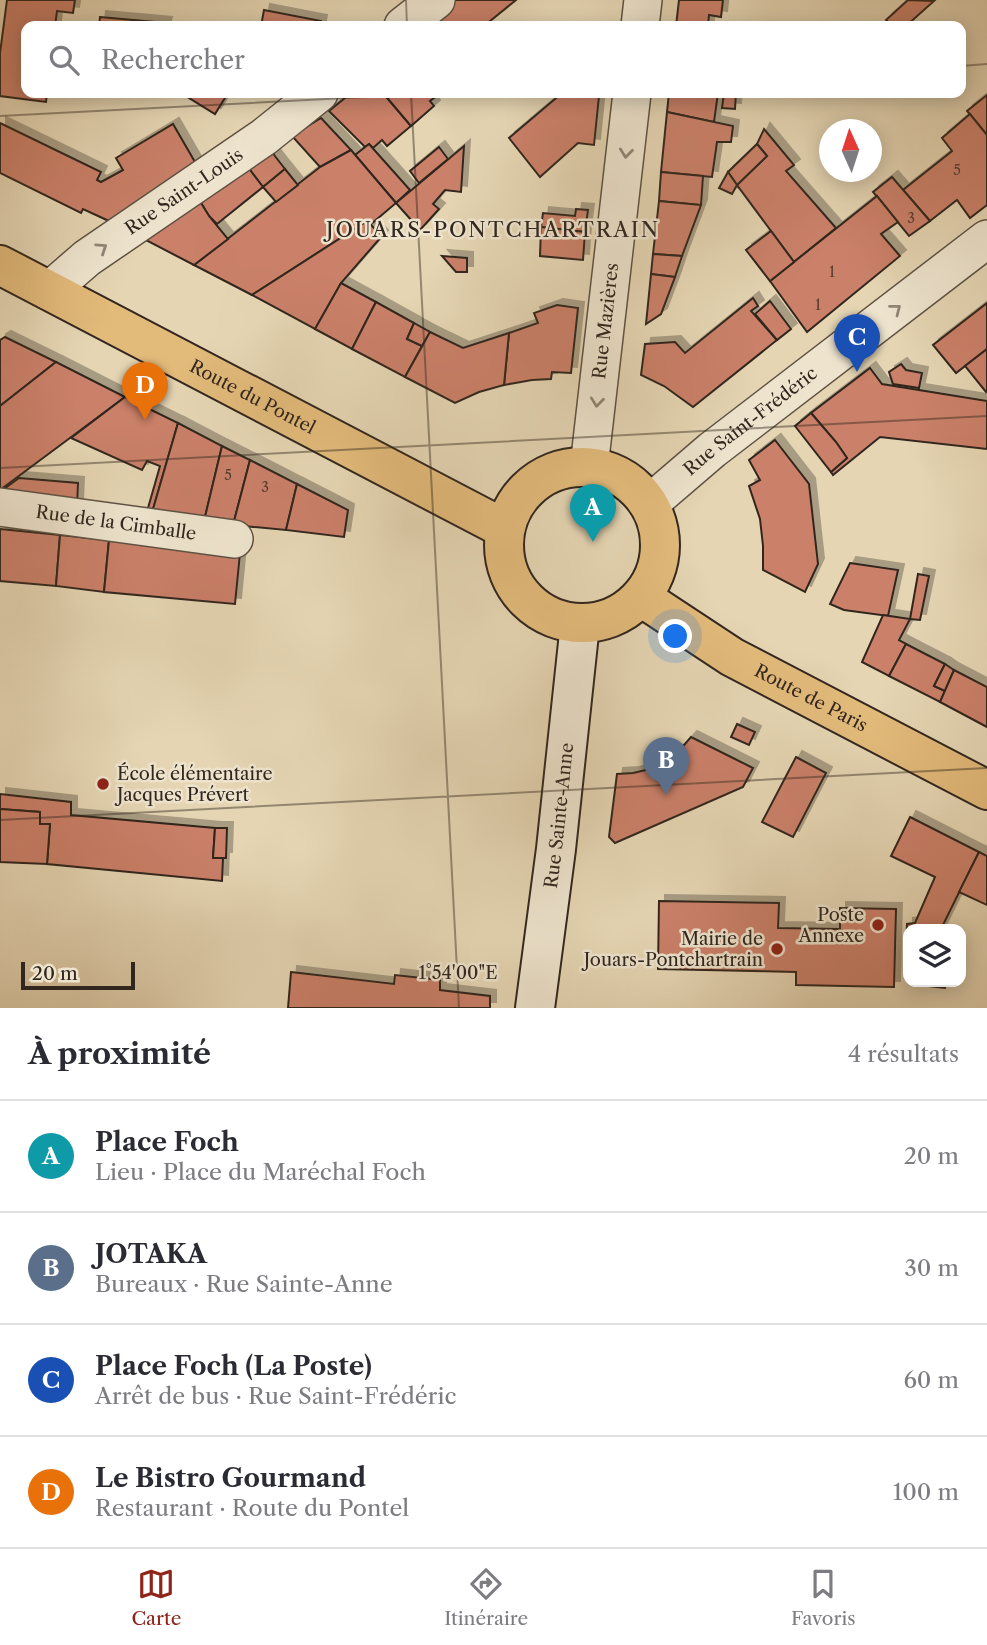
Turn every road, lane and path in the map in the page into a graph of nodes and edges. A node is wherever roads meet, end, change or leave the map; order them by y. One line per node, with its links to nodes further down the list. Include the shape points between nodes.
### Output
1 (436, 0): 3 (street)
2 (643, 0): 4 (street)
3 (409, 21)
4 (641, 21)
5 (314, 98): 8 (street, Rue Saint-Louis, one-way to 5, via 88,258)
6 (631, 98): 9 (street, Rue Mazières, one-way to 9)
7 (987, 239): 10 (street, Rue Saint-Frédéric, one-way to 7, via 712,450)
8 (18, 281): 12 (main road, Route du Pontel)
9 (589, 467): 10 (main road, via 613,472); 12 (main road, via 567,468 527,489 513,507)
10 (649, 504): 14 (main road, via 659,527 661,552)
11 (0, 508): 13 (street, Rue de la Cimballe)
12 (505, 529): 15 (main road, via 506,563 521,594 548,615)
13 (234, 539)
14 (641, 597): 15 (main road, via 624,612); 16 (main road, Route de Paris, via 732,657)
15 (580, 624): 17 (street, Rue Sainte-Anne)
16 (987, 790)
17 (535, 1008)

